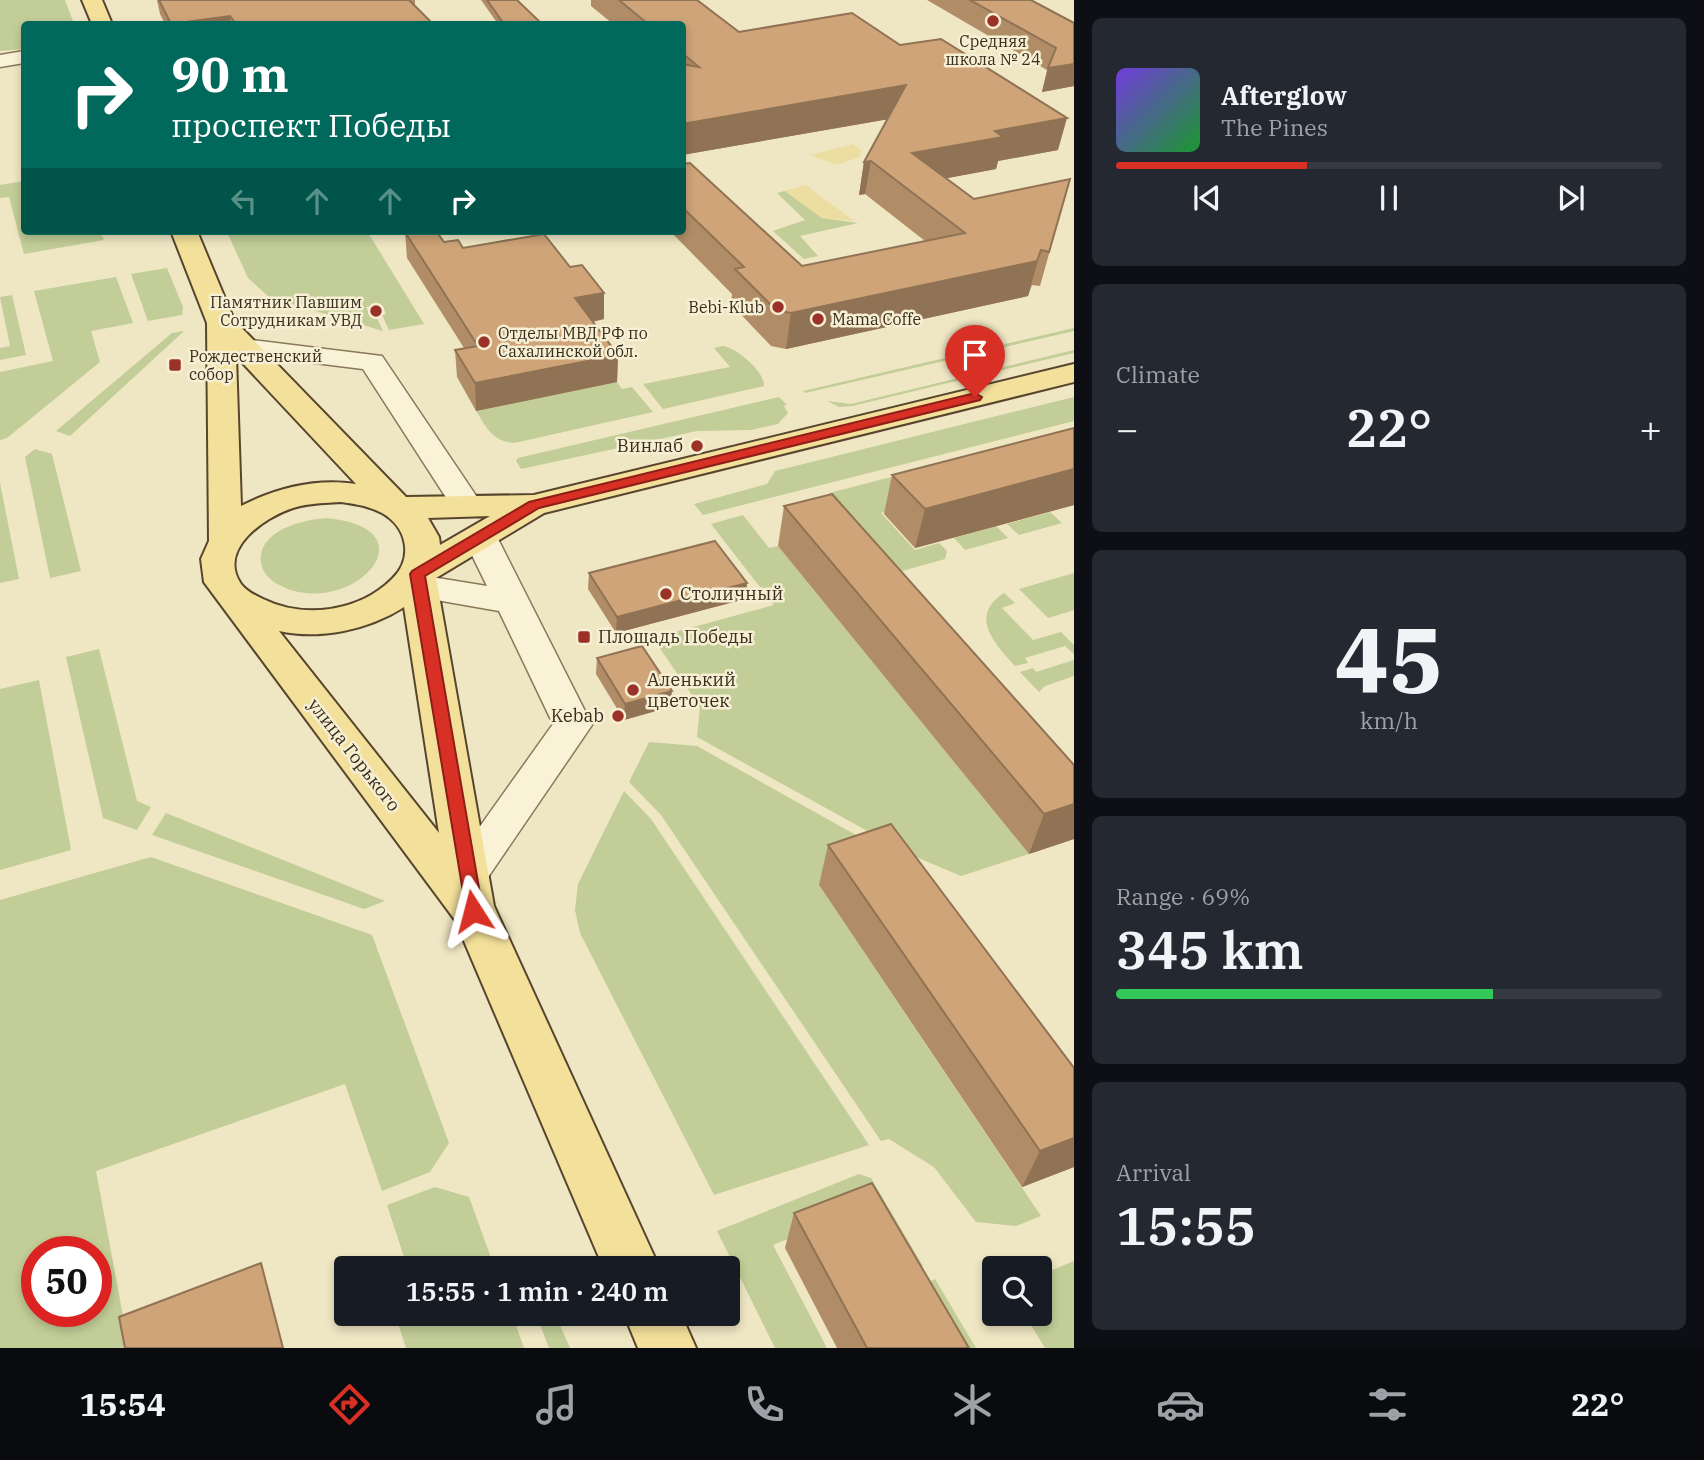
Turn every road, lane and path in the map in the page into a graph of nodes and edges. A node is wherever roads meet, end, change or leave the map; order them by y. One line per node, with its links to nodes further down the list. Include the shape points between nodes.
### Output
1 (92, 0): 2 (main road)
2 (101, 21)
3 (21, 58): 4 (street)
4 (0, 61)
5 (186, 235): 6 (main road)
6 (221, 323): 7 (main road); 11 (main road)
7 (244, 347): 9 (main road); 10 (street, via 372,362)
8 (1074, 373): 10 (main road)
9 (397, 508): 10 (main road); 11 (main road, via 347,492 289,498 240,522); 12 (main road, via 422,538 424,556)
10 (473, 522): 12 (main road); 14 (street)
11 (225, 539): 13 (main road, via 217,560 220,580)
12 (418, 580): 13 (main road, via 368,611 332,620 295,621 261,614); 14 (street); 15 (main road, улица Горького)
13 (234, 599): 15 (main road, улица Горького)
14 (510, 601): 15 (street, via 573,725)
15 (470, 892): 16 (main road, улица Горького)
16 (626, 1256)
17 (657, 1326): 18 (main road)
18 (667, 1348)

